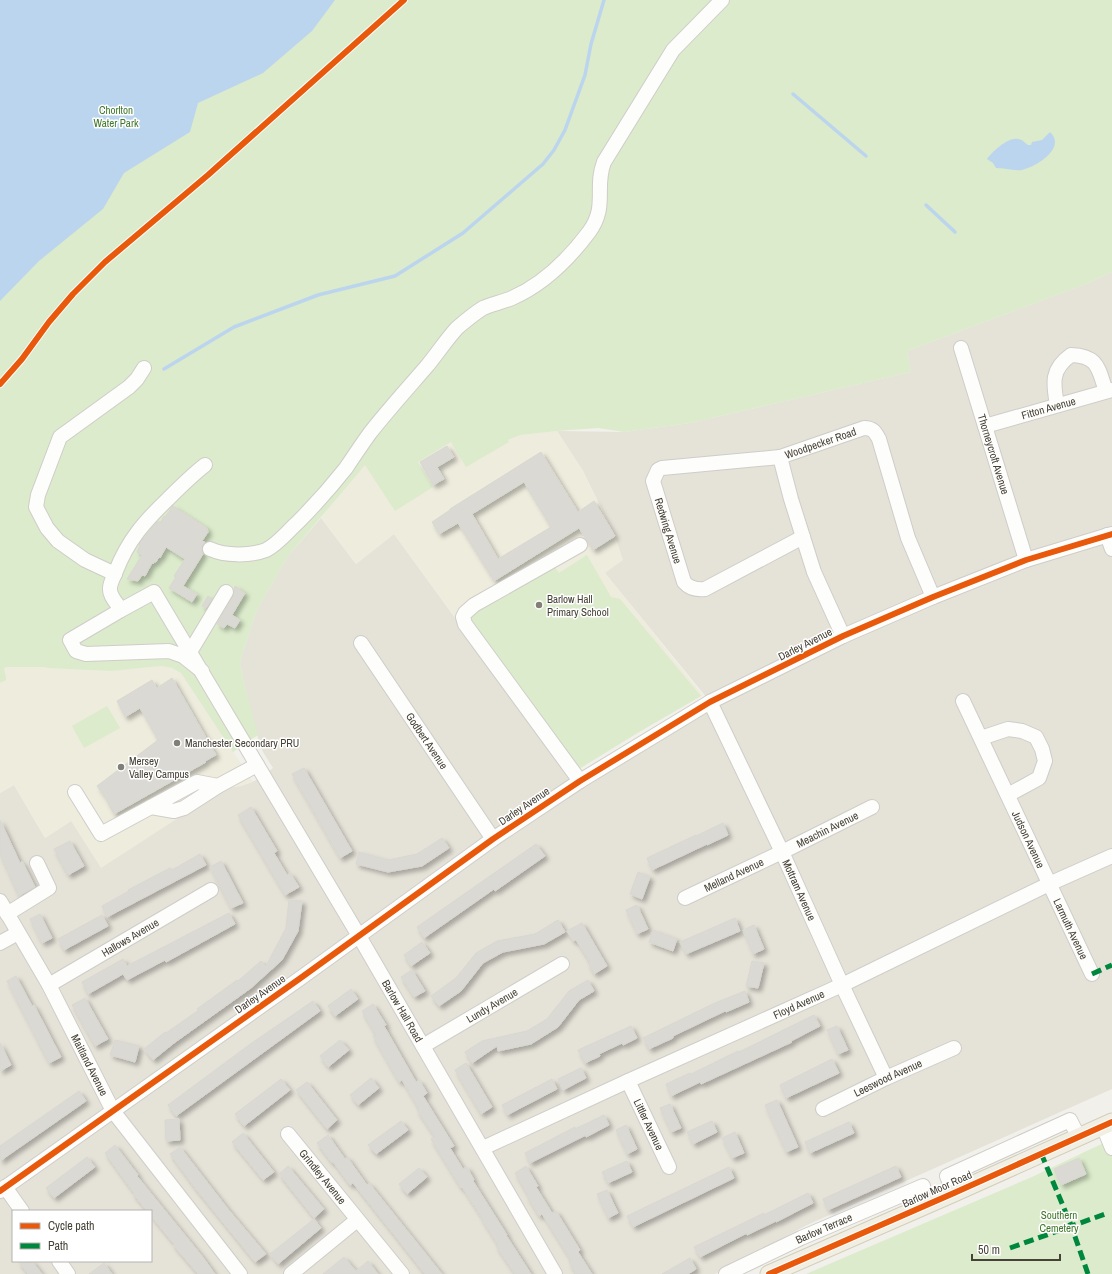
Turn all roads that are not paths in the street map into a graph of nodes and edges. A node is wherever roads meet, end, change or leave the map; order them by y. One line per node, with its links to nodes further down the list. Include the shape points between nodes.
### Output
1 (722, 0): 12 (street, via 673,50 604,162 596,221 560,266 542,281 522,293 483,309 456,329 318,501 278,542 256,552 227,554)
2 (961, 348): 6 (street, Thorneycroft Avenue)
3 (144, 368): 15 (street, via 130,387 60,437 36,507 47,528 58,541 85,560)
4 (1109, 390): 5 (street, Fitton Avenue); 5 (street, via 1093,361 1083,356 1071,355 1059,366 1055,376)
5 (1057, 405): 6 (street, Fitton Avenue)
6 (985, 426): 14 (street, Thorneycroft Avenue)
7 (780, 457): 10 (street, Woodpecker Road); 10 (street, Redwing Avenue, via 662,468 658,470 653,481 684,582 692,588 706,589); 17 (street, Woodpecker Road, via 864,428 874,431 879,439 908,538)
8 (205, 466): 15 (street, via 190,476 155,511 136,534 119,562)
9 (1110, 535): 13 (street); 14 (street, Darley Avenue)
10 (803, 537): 19 (street, Woodpecker Road, via 814,572)
11 (580, 545): 27 (street, via 474,606 463,617 465,624)
12 (210, 549)
13 (1112, 549)
14 (1026, 560): 17 (street, Darley Avenue)
15 (115, 574): 18 (street, via 110,588 111,595)
16 (226, 592): 21 (street)
17 (933, 596): 19 (street, Darley Avenue)
18 (121, 610): 21 (street, Barlow Hall Road, via 154,592); 22 (street, via 70,640 76,651 86,654 169,651 183,656)
19 (844, 636): 24 (street, Darley Avenue)
20 (361, 643): 31 (street, Godbert Avenue)
21 (190, 652): 22 (street, Barlow Hall Road)
22 (202, 671): 26 (street, Barlow Hall Road)
23 (963, 701): 25 (street, Judson Avenue)
24 (710, 702): 27 (street, Darley Avenue); 32 (street, Mottram Avenue)
25 (981, 738): 29 (street, Judson Avenue); 29 (street, via 1008,729 1022,731 1036,737 1042,749 1045,761 1039,778)
26 (257, 765): 28 (street, via 218,786 197,782 101,834); 41 (street, Barlow Hall Road)
27 (580, 781): 31 (street, Darley Avenue)
28 (75, 792)
29 (1008, 795): 35 (street, Judson Avenue)
30 (872, 807): 32 (street, Meachin Avenue)
31 (493, 839): 41 (street, Darley Avenue)
32 (782, 852): 37 (street, Melland Avenue); 46 (street, Mottram Avenue)
33 (1112, 856): 35 (street, Floyd Avenue)
34 (37, 863): 39 (street, via 49,888)
35 (1049, 884): 44 (street, Larmuth Avenue); 46 (street, Floyd Avenue)
36 (211, 890): 45 (street, Hallows Avenue)
37 (685, 898)
38 (0, 901): 39 (street, Maitland Avenue)
39 (8, 914): 40 (street, Maitland Avenue)
40 (18, 933): 42 (street); 45 (street, Maitland Avenue)
41 (359, 936): 47 (street, Barlow Hall Road); 52 (street, Darley Avenue)
42 (0, 943)
43 (562, 964): 47 (street, Lundy Avenue)
44 (1092, 974)
45 (49, 984): 52 (street, Maitland Avenue)
46 (842, 985): 49 (street, Mottram Avenue); 50 (street, Floyd Avenue)
47 (423, 1046): 55 (street, Barlow Hall Road)
48 (954, 1048): 49 (street, Leeswood Avenue)
49 (886, 1078): 51 (street, Leeswood Avenue)
50 (628, 1081): 55 (street, Floyd Avenue); 57 (street, Littler Avenue)
51 (823, 1109)
52 (113, 1111): 59 (street, Darley Avenue); 64 (street, Maitland Avenue)
53 (1108, 1124): 56 (street); 69 (main road, Barlow Moor Road)
54 (288, 1134): 61 (street, Grindley Avenue)
55 (483, 1148): 67 (street, Barlow Hall Road)
56 (1112, 1148)
57 (670, 1167)
58 (923, 1186): 68 (street, Barlow Terrace, via 801,1238)
59 (2, 1189): 60 (street)
60 (21, 1210)
61 (357, 1220): 65 (street); 66 (street, Grindley Avenue)
62 (60, 1262): 63 (street)
63 (68, 1274)
64 (240, 1274)
65 (291, 1274)
66 (402, 1274)
67 (555, 1274)
68 (726, 1274)
69 (769, 1274)

